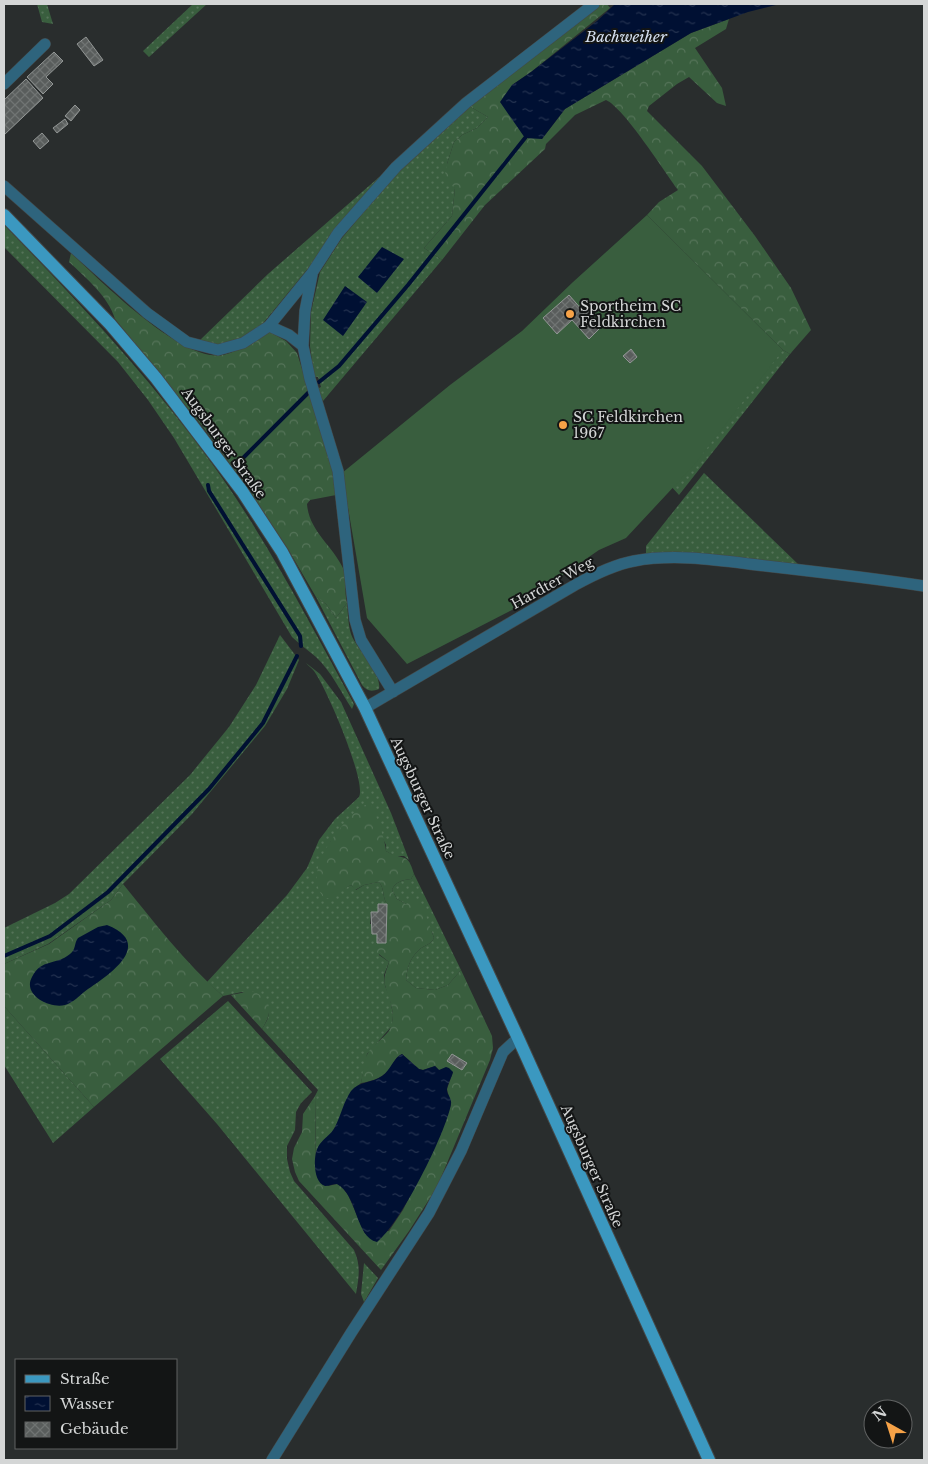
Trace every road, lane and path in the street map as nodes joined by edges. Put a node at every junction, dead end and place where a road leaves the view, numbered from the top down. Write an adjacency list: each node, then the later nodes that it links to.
1 (594, 4): 6 (street)
2 (45, 44): 3 (street)
3 (4, 84)
4 (4, 186): 7 (street)
5 (4, 215): 11 (main road, Augsburger Straße)
6 (312, 273): 7 (street); 8 (street)
7 (269, 326): 8 (street)
8 (303, 346): 10 (street)
9 (924, 586): 10 (street, Hardter Weg)
10 (393, 692): 11 (street, Hardter Weg)
11 (365, 708): 12 (main road, Augsburger Straße)
12 (518, 1038): 13 (street); 14 (main road, Augsburger Straße)
13 (272, 1460)
14 (709, 1460)

